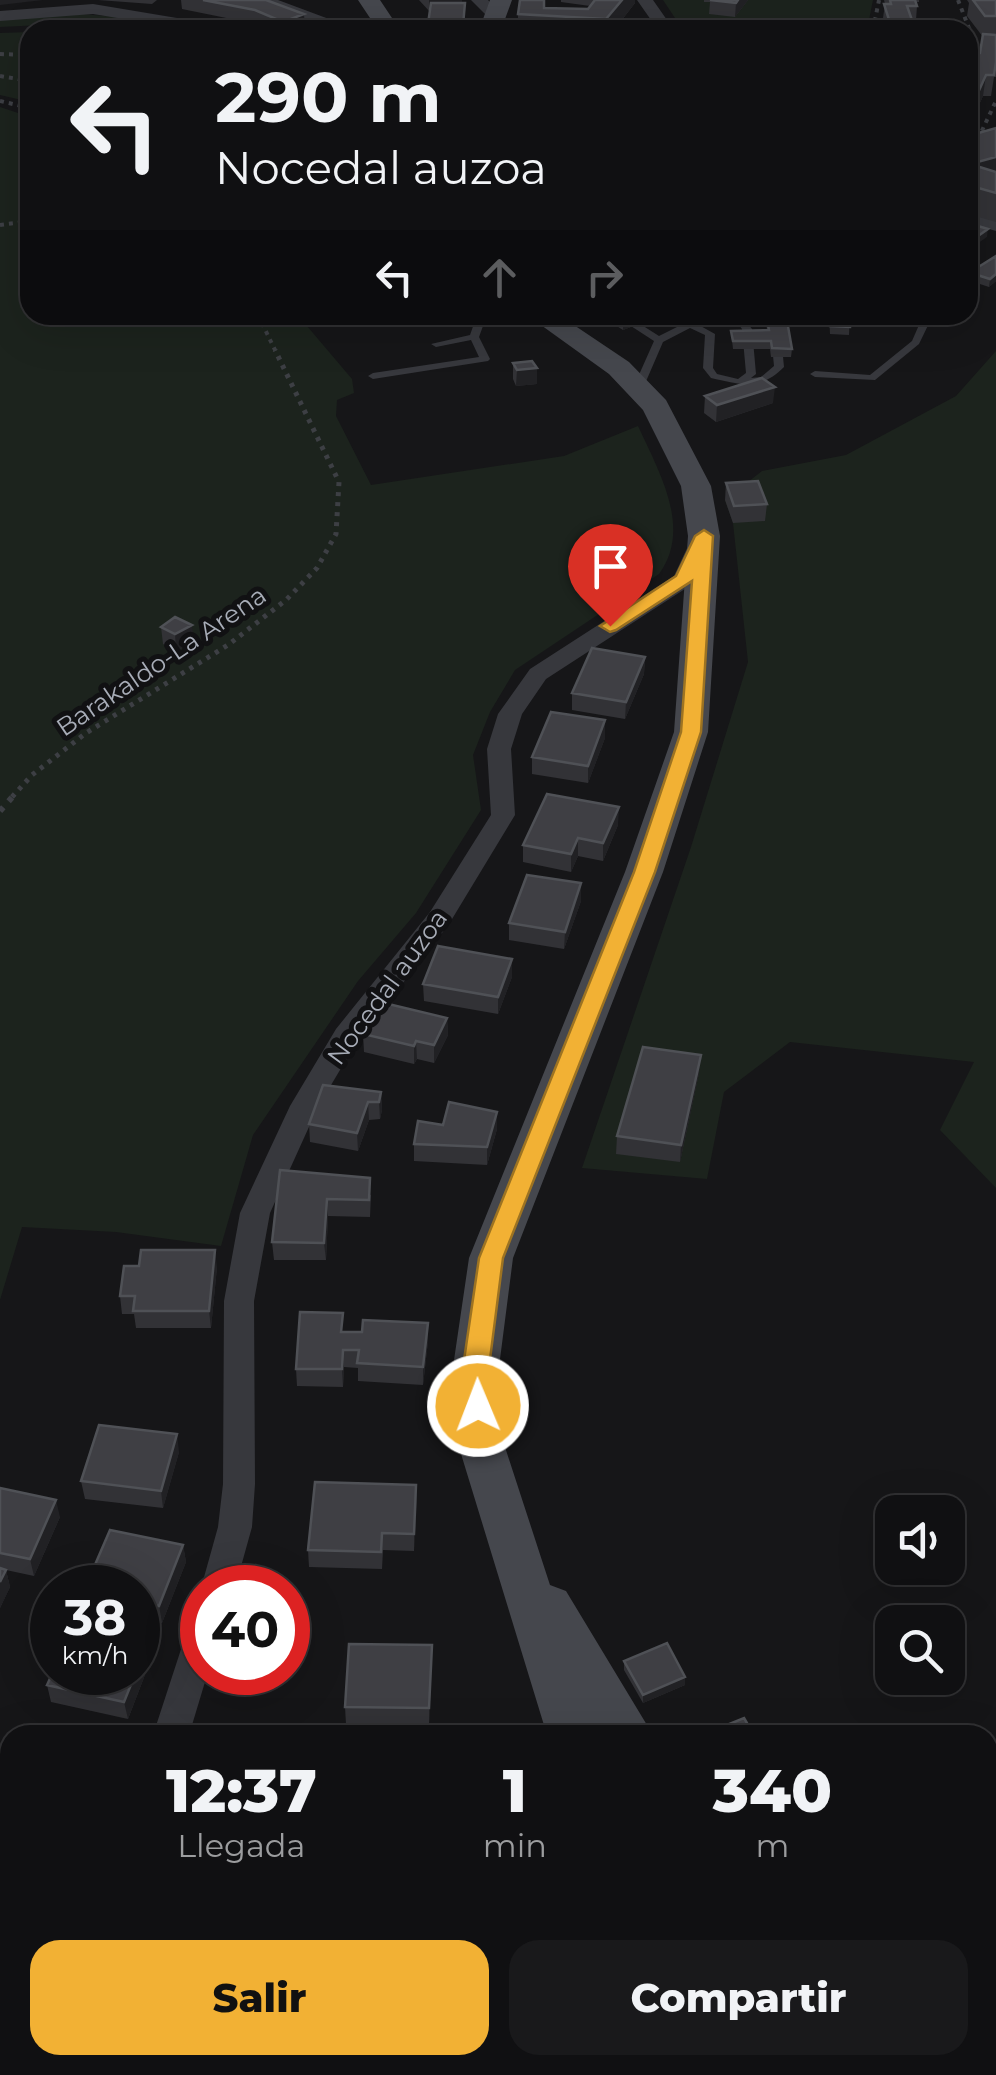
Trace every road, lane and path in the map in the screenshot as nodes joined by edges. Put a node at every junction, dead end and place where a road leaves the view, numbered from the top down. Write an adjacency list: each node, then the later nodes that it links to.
1 (263, 0): 3 (street)
2 (0, 16): 4 (street)
3 (321, 19)
4 (189, 20)
5 (996, 101): 6 (path)
6 (978, 141)
7 (263, 325): 24 (path, Barakaldo-La Arena)
8 (479, 325): 16 (lane)
9 (557, 325): 22 (street)
10 (634, 325): 17 (lane)
11 (687, 325): 17 (lane)
12 (691, 325): 21 (lane)
13 (744, 325): 21 (lane)
14 (775, 325): 21 (lane)
15 (921, 325): 19 (lane)
16 (474, 338): 18 (lane); 20 (lane)
17 (659, 340): 22 (lane)
18 (436, 344)
19 (816, 374)
20 (373, 376)
21 (740, 382)
22 (639, 386): 23 (street)
23 (704, 536): 25 (street); 26 (street, Nocedal auzoa)
24 (0, 810)
25 (514, 1549): 29 (street); 30 (street)
26 (224, 1565)
27 (184, 1695): 28 (street)
28 (174, 1725)
29 (570, 1725)
30 (621, 1725)

